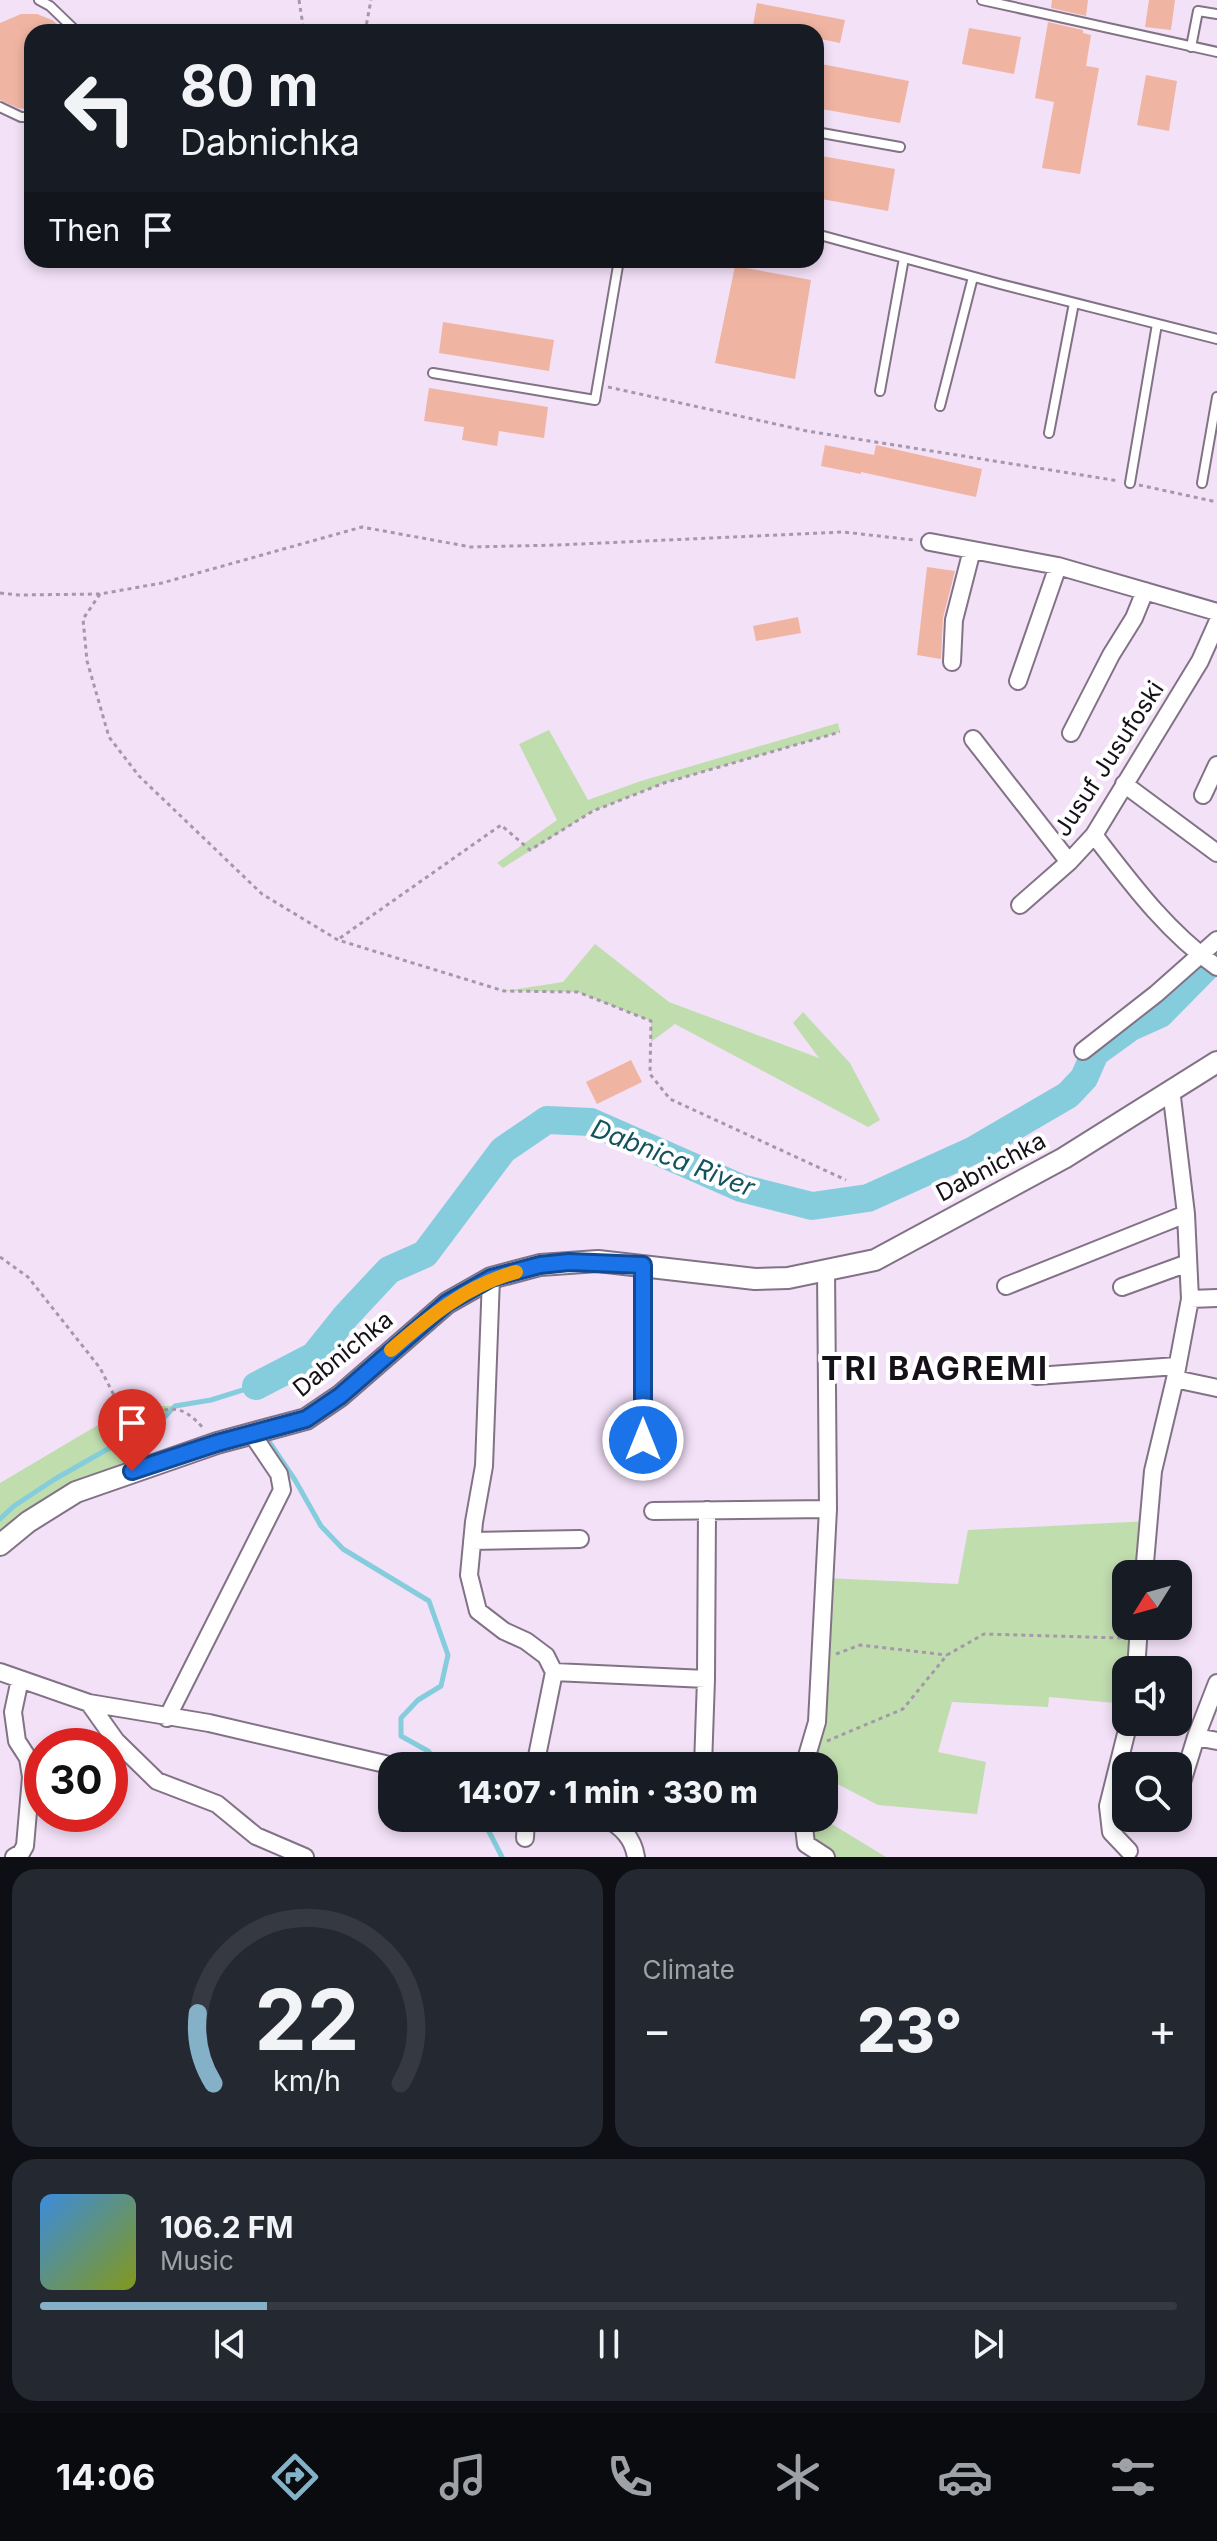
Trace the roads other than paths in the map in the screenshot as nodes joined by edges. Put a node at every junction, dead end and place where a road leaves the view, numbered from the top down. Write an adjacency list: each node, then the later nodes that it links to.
1 (39, 0): 4 (lane)
2 (982, 0): 5 (lane)
3 (1217, 14): 5 (lane)
4 (69, 24)
5 (1191, 47): 6 (lane)
6 (1217, 52)
7 (0, 107): 8 (lane)
8 (24, 117)
9 (824, 133): 10 (lane)
10 (900, 147)
11 (824, 236): 12 (lane)
12 (904, 258): 14 (lane); 19 (lane)
13 (618, 268): 18 (lane)
14 (973, 277): 15 (lane); 21 (lane)
15 (1074, 303): 16 (lane); 22 (lane)
16 (1157, 324): 17 (lane); 23 (lane)
17 (1217, 339)
18 (433, 373)
19 (880, 391)
20 (1217, 397): 24 (lane)
21 (940, 406)
22 (1049, 433)
23 (1130, 483)
24 (1202, 483)
25 (930, 542): 26 (street)
26 (972, 550): 27 (street); 31 (street)
27 (1058, 566): 28 (street); 32 (street)
28 (1145, 591): 29 (street); 33 (street)
29 (1217, 612)
30 (1217, 623): 36 (street, Jusuf Jusufoski)
31 (952, 662)
32 (1018, 681)
33 (1071, 733)
34 (973, 739): 40 (street)
35 (1217, 765): 37 (street)
36 (1124, 784): 38 (street, Jusuf Jusufoski); 39 (street)
37 (1203, 795)
38 (1094, 835): 40 (street, Jusuf Jusufoski); 43 (street)
39 (1217, 853)
40 (1069, 862): 41 (street, Jusuf Jusufoski)
41 (1020, 905)
42 (1217, 940): 43 (street)
43 (1200, 955): 44 (street); 45 (street)
44 (1217, 967)
45 (1083, 1051)
46 (1217, 1062): 47 (street, Dabnichka)
47 (1171, 1089): 48 (street); 51 (street, Dabnichka)
48 (1186, 1214): 49 (street); 53 (street)
49 (1188, 1263): 54 (street); 56 (street)
50 (643, 1265): 51 (street, Dabnichka); 52 (street, Dabnichka); 61 (street)
51 (826, 1269): 62 (street)
52 (491, 1278): 60 (street, Dabnichka); 66 (street)
53 (1006, 1286)
54 (1122, 1287)
55 (1217, 1298): 56 (street)
56 (1190, 1299): 57 (street)
57 (1176, 1372): 58 (street); 59 (street); 68 (street)
58 (1036, 1376)
59 (1217, 1388)
60 (252, 1434): 67 (street, Dabnichka); 75 (street)
61 (643, 1440)
62 (828, 1509): 63 (street); 80 (street)
63 (707, 1510): 64 (street); 72 (street)
64 (653, 1511)
65 (580, 1539): 66 (street)
66 (472, 1541): 70 (street)
67 (0, 1545)
68 (1145, 1560)
69 (0, 1672): 71 (street)
70 (554, 1672): 72 (street); 78 (street)
71 (20, 1679): 74 (street); 89 (street)
72 (706, 1679): 79 (street)
73 (1217, 1683): 76 (street)
74 (89, 1703): 75 (street); 90 (street)
75 (167, 1718): 82 (street)
76 (1196, 1737): 77 (street); 81 (street)
77 (1217, 1741)
78 (538, 1752)
79 (703, 1752)
80 (808, 1752)
81 (1192, 1756)
82 (378, 1762)
83 (1112, 1796): 88 (street)
84 (525, 1832): 87 (street)
85 (625, 1832): 91 (street)
86 (805, 1832): 92 (street)
87 (525, 1838)
88 (1129, 1851)
89 (14, 1857)
90 (305, 1857)
91 (636, 1857)
92 (826, 1857)

